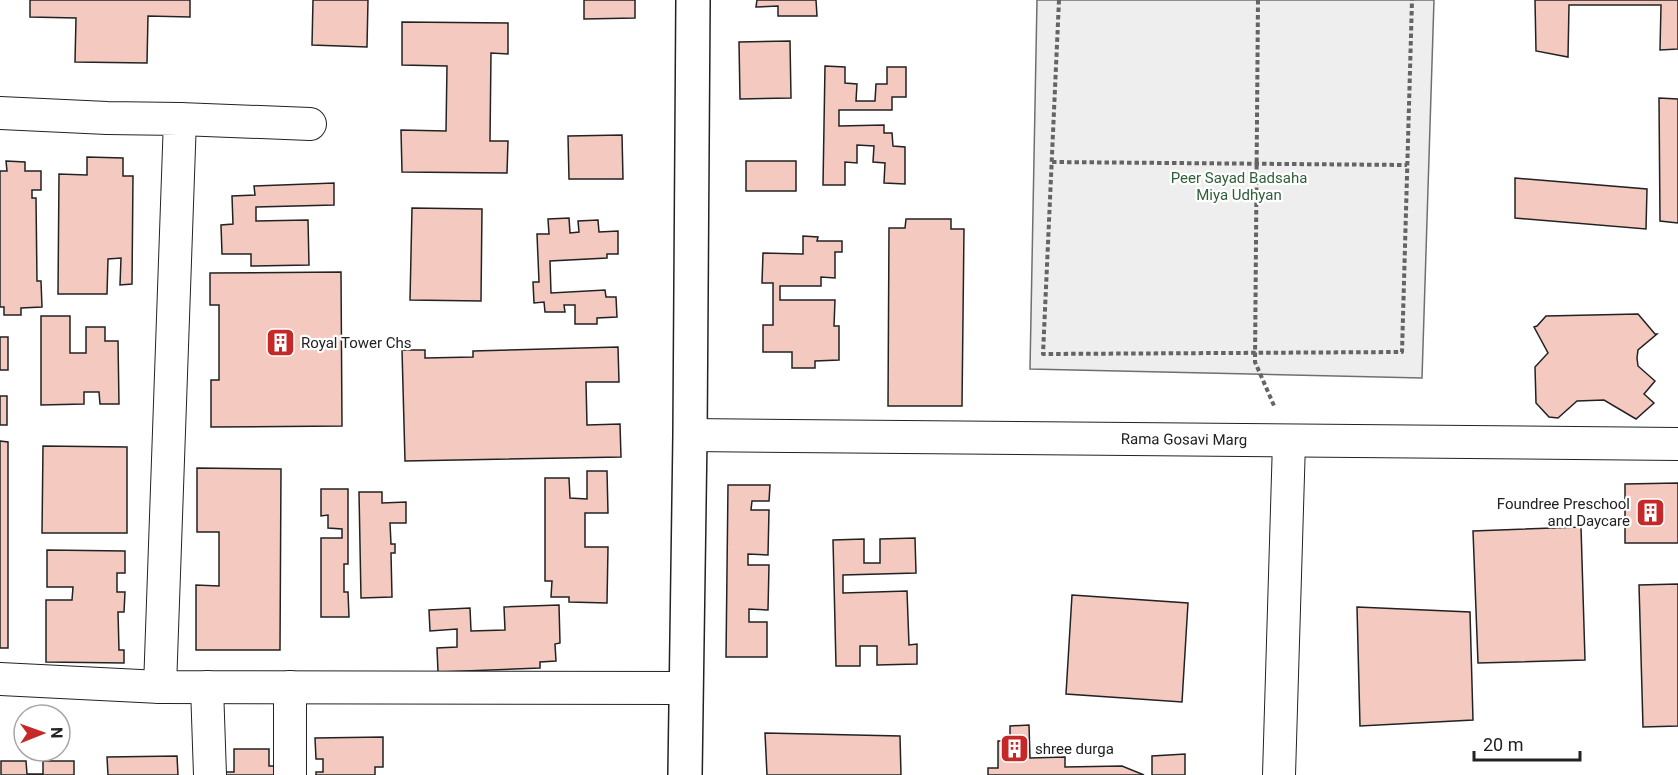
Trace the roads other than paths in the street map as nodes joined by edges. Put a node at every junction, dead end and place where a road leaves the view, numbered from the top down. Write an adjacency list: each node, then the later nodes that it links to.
1 (693, 0): 5 (street)
2 (0, 113): 3 (street)
3 (180, 119): 4 (street); 9 (street)
4 (310, 124)
5 (690, 435): 6 (street, Rama Gosavi Marg); 12 (street)
6 (1289, 442): 7 (street, Rama Gosavi Marg); 16 (street)
7 (1678, 444)
8 (0, 679): 9 (street)
9 (160, 687): 10 (street)
10 (207, 687): 11 (street); 13 (street)
11 (290, 687): 12 (street); 14 (street)
12 (686, 688): 15 (street)
13 (210, 775)
14 (290, 775)
15 (685, 775)
16 (1279, 775)

